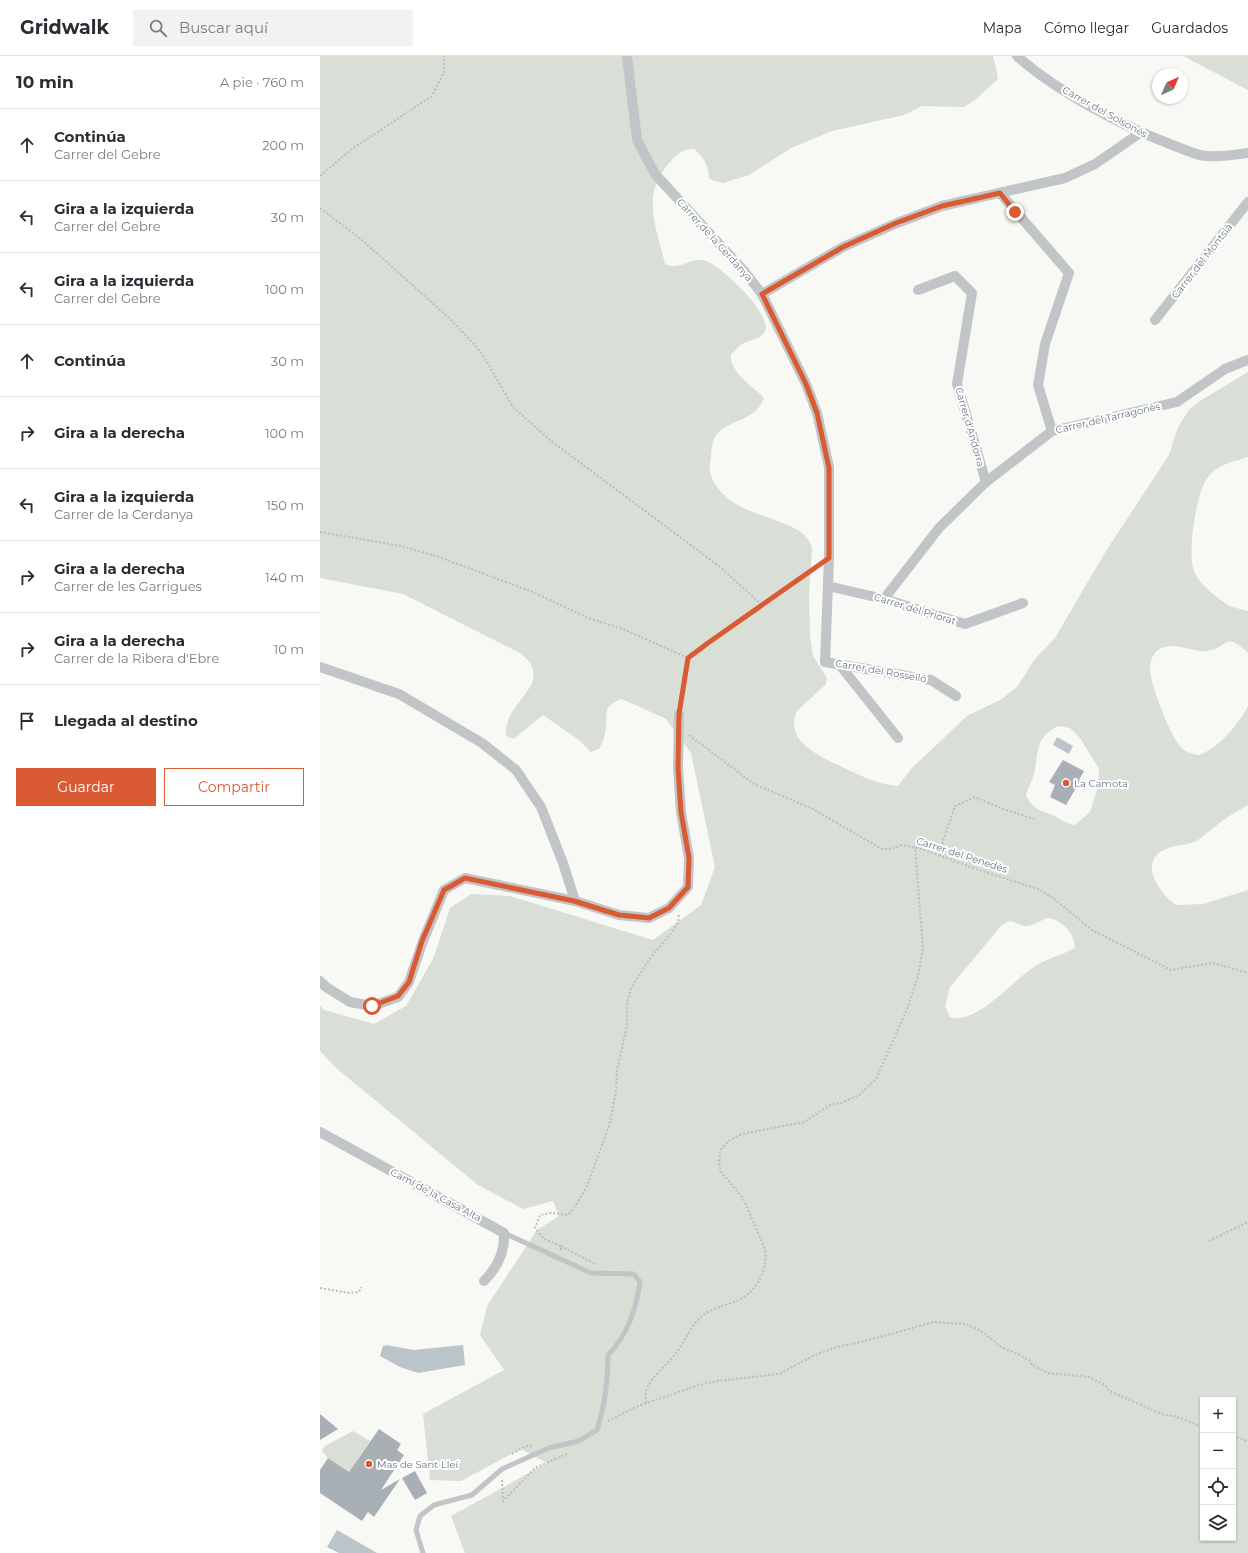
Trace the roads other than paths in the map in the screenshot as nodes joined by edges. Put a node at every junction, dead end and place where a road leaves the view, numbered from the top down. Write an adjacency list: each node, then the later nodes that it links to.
1 (627, 56): 8 (street, Carrer de la Cerdanya)
2 (1017, 56): 3 (street, Carrer del Solsonés)
3 (1140, 133): 4 (street, Carrer del Solsonés); 5 (street)
4 (1248, 153)
5 (1000, 193): 8 (street); 11 (street)
6 (1248, 202): 9 (street, Carrer del Montsià)
7 (918, 290): 12 (street, Carrer d'Andorra)
8 (762, 294): 13 (street, Carrer de la Cerdanya)
9 (1155, 320)
10 (1248, 360): 11 (street, Carrer del Tarragonès)
11 (1052, 431): 12 (street, Carrer del Tarragonès)
12 (986, 482): 14 (street, Carrer del Tarragonès)
13 (828, 586): 14 (street, Carrer del Priorat); 16 (street, Carrer de la Cerdanya)
14 (884, 599): 15 (street, Carrer del Priorat)
15 (1023, 603)
16 (825, 662): 17 (street, Carrer del Rosselló)
17 (839, 664): 19 (street, Carrer del Rosselló); 21 (street)
18 (320, 667): 22 (street)
19 (956, 696)
20 (679, 714): 22 (street)
21 (898, 738)
22 (574, 901): 23 (street)
23 (320, 981)
24 (320, 1132): 25 (street, Camí de la Casa Alta)
25 (504, 1233): 26 (street); 27 (lane)
26 (484, 1281)
27 (423, 1553)

